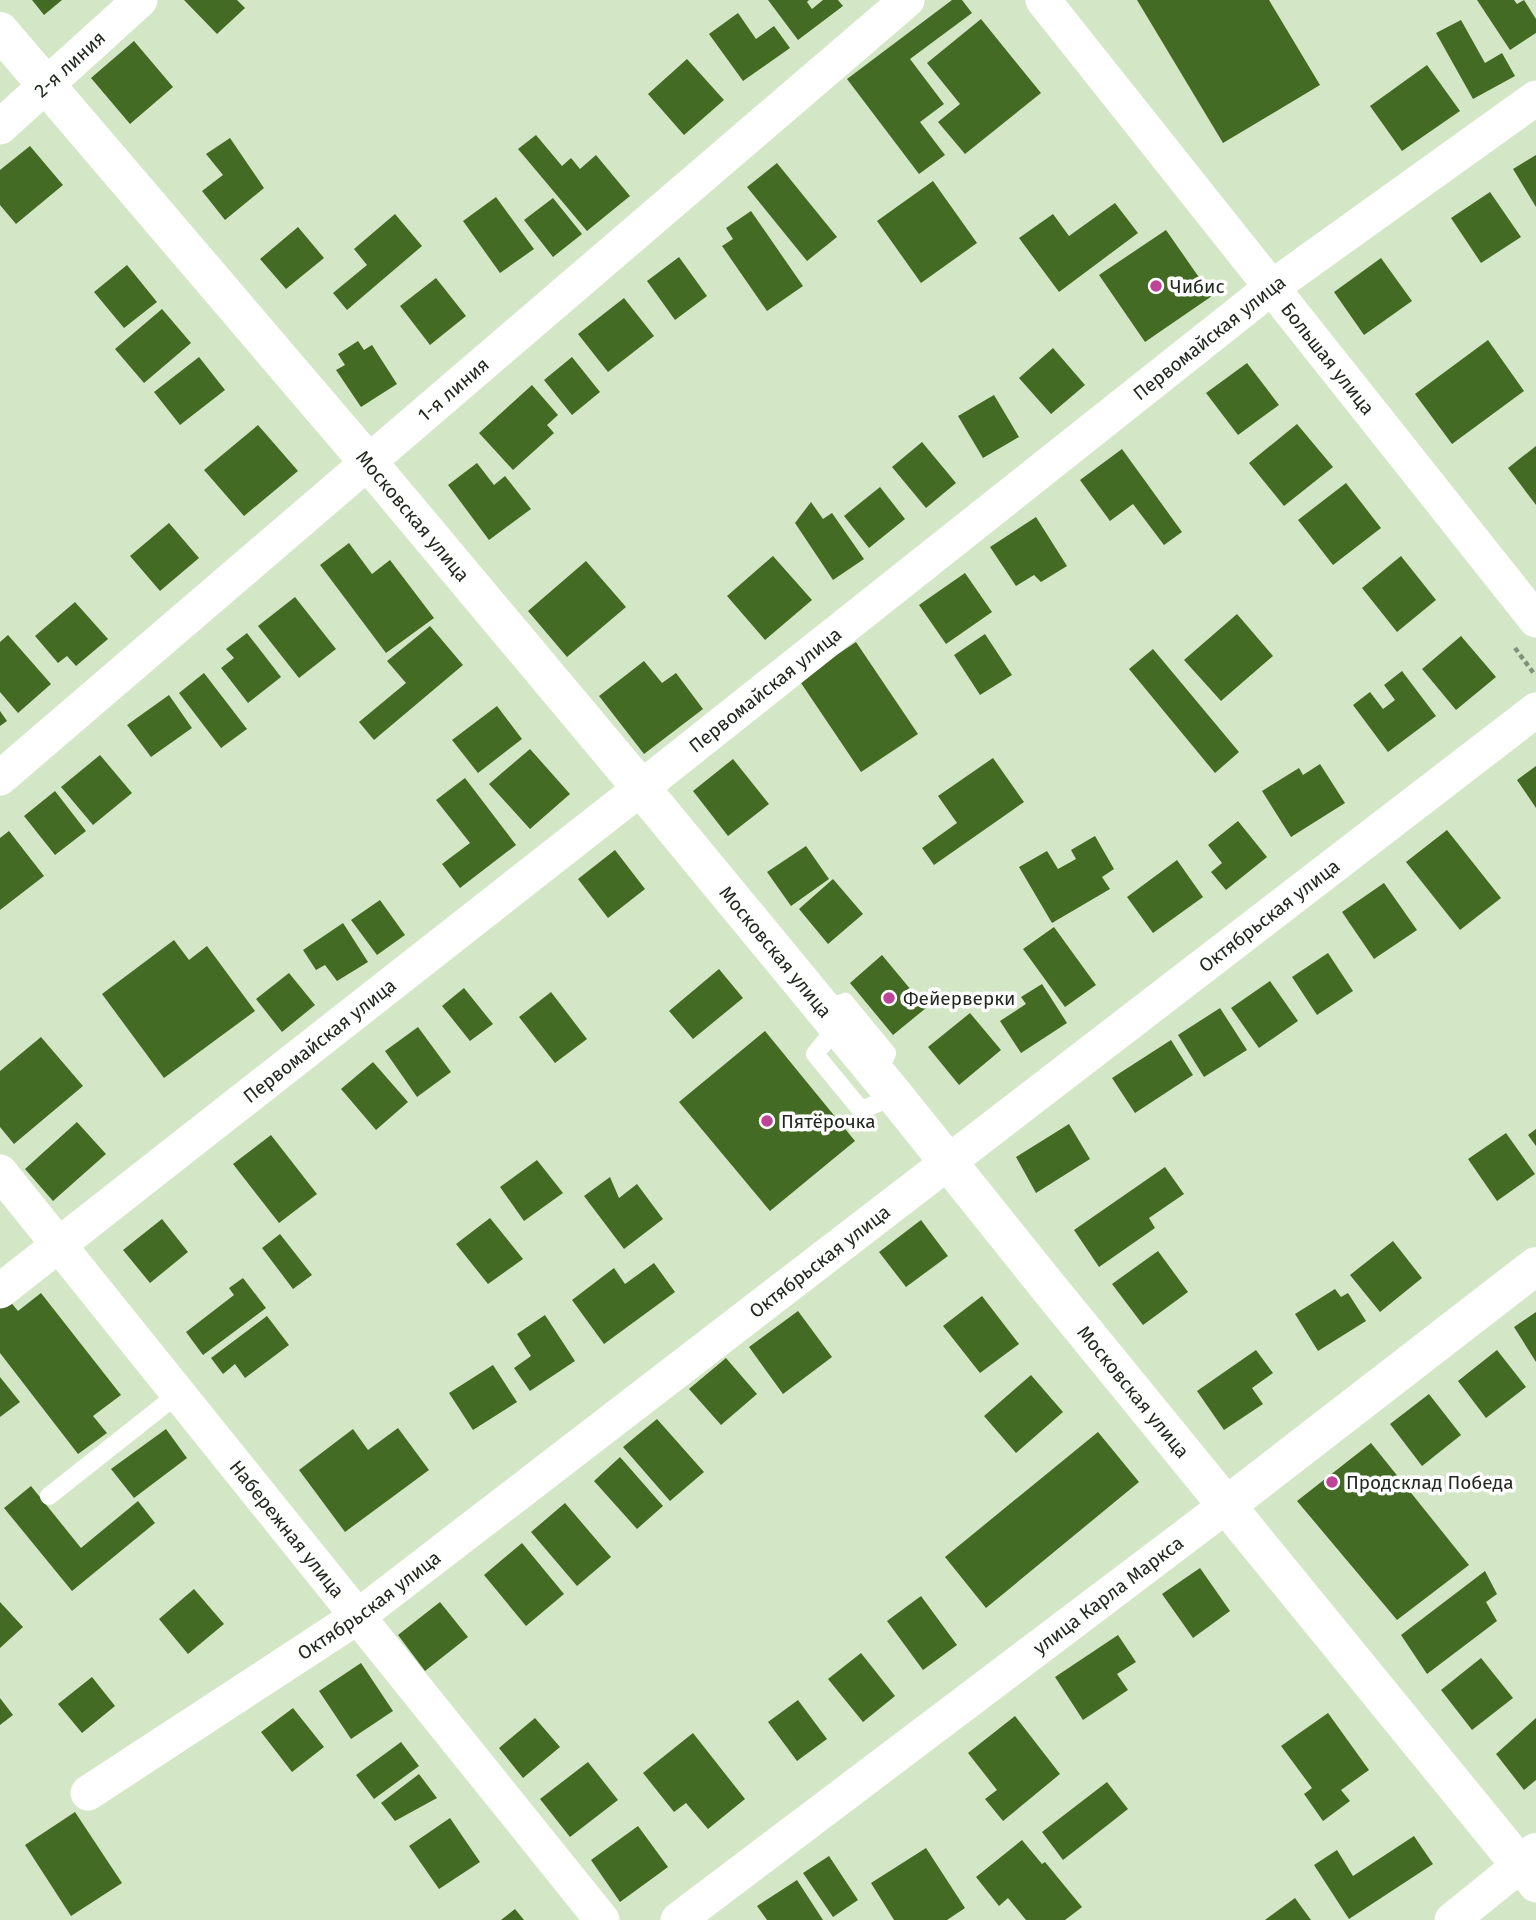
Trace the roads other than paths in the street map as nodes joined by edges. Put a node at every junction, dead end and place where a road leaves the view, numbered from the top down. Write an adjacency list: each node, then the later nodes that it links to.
1 (140, 0): 5 (street, 2-я линия)
2 (907, 0): 9 (street, 1-я линия)
3 (1043, 0): 8 (street, Большая улица)
4 (0, 31): 5 (street, Московская улица)
5 (47, 86): 7 (street, 2-я линия); 9 (street, Московская улица)
6 (1536, 97): 8 (street, Первомайская улица)
7 (0, 127)
8 (1271, 288): 10 (street, Большая улица); 13 (street, Первомайская улица)
9 (368, 462): 12 (street, 1-я линия); 13 (street, Московская улица)
10 (1536, 620)
11 (1536, 710): 14 (street, Октябрьская улица)
12 (0, 778)
13 (641, 788): 14 (street, Московская улица); 16 (street, Первомайская улица)
14 (949, 1164): 21 (street, Московская улица); 22 (street, Октябрьская улица)
15 (0, 1172): 16 (street, Набережная улица)
16 (58, 1245): 18 (street, Первомайская улица); 19 (street, Набережная улица)
17 (1536, 1266): 21 (street, улица Карла Маркса)
18 (0, 1291)
19 (178, 1394): 20 (lane); 22 (street, Набережная улица)
20 (49, 1496)
21 (1227, 1505): 24 (street, Московская улица); 26 (street, улица Карла Маркса)
22 (357, 1617): 23 (street, Октябрьская улица); 25 (street, Набережная улица)
23 (88, 1793)
24 (1531, 1867): 27 (street)
25 (602, 1920)
26 (678, 1920)
27 (1452, 1920)

